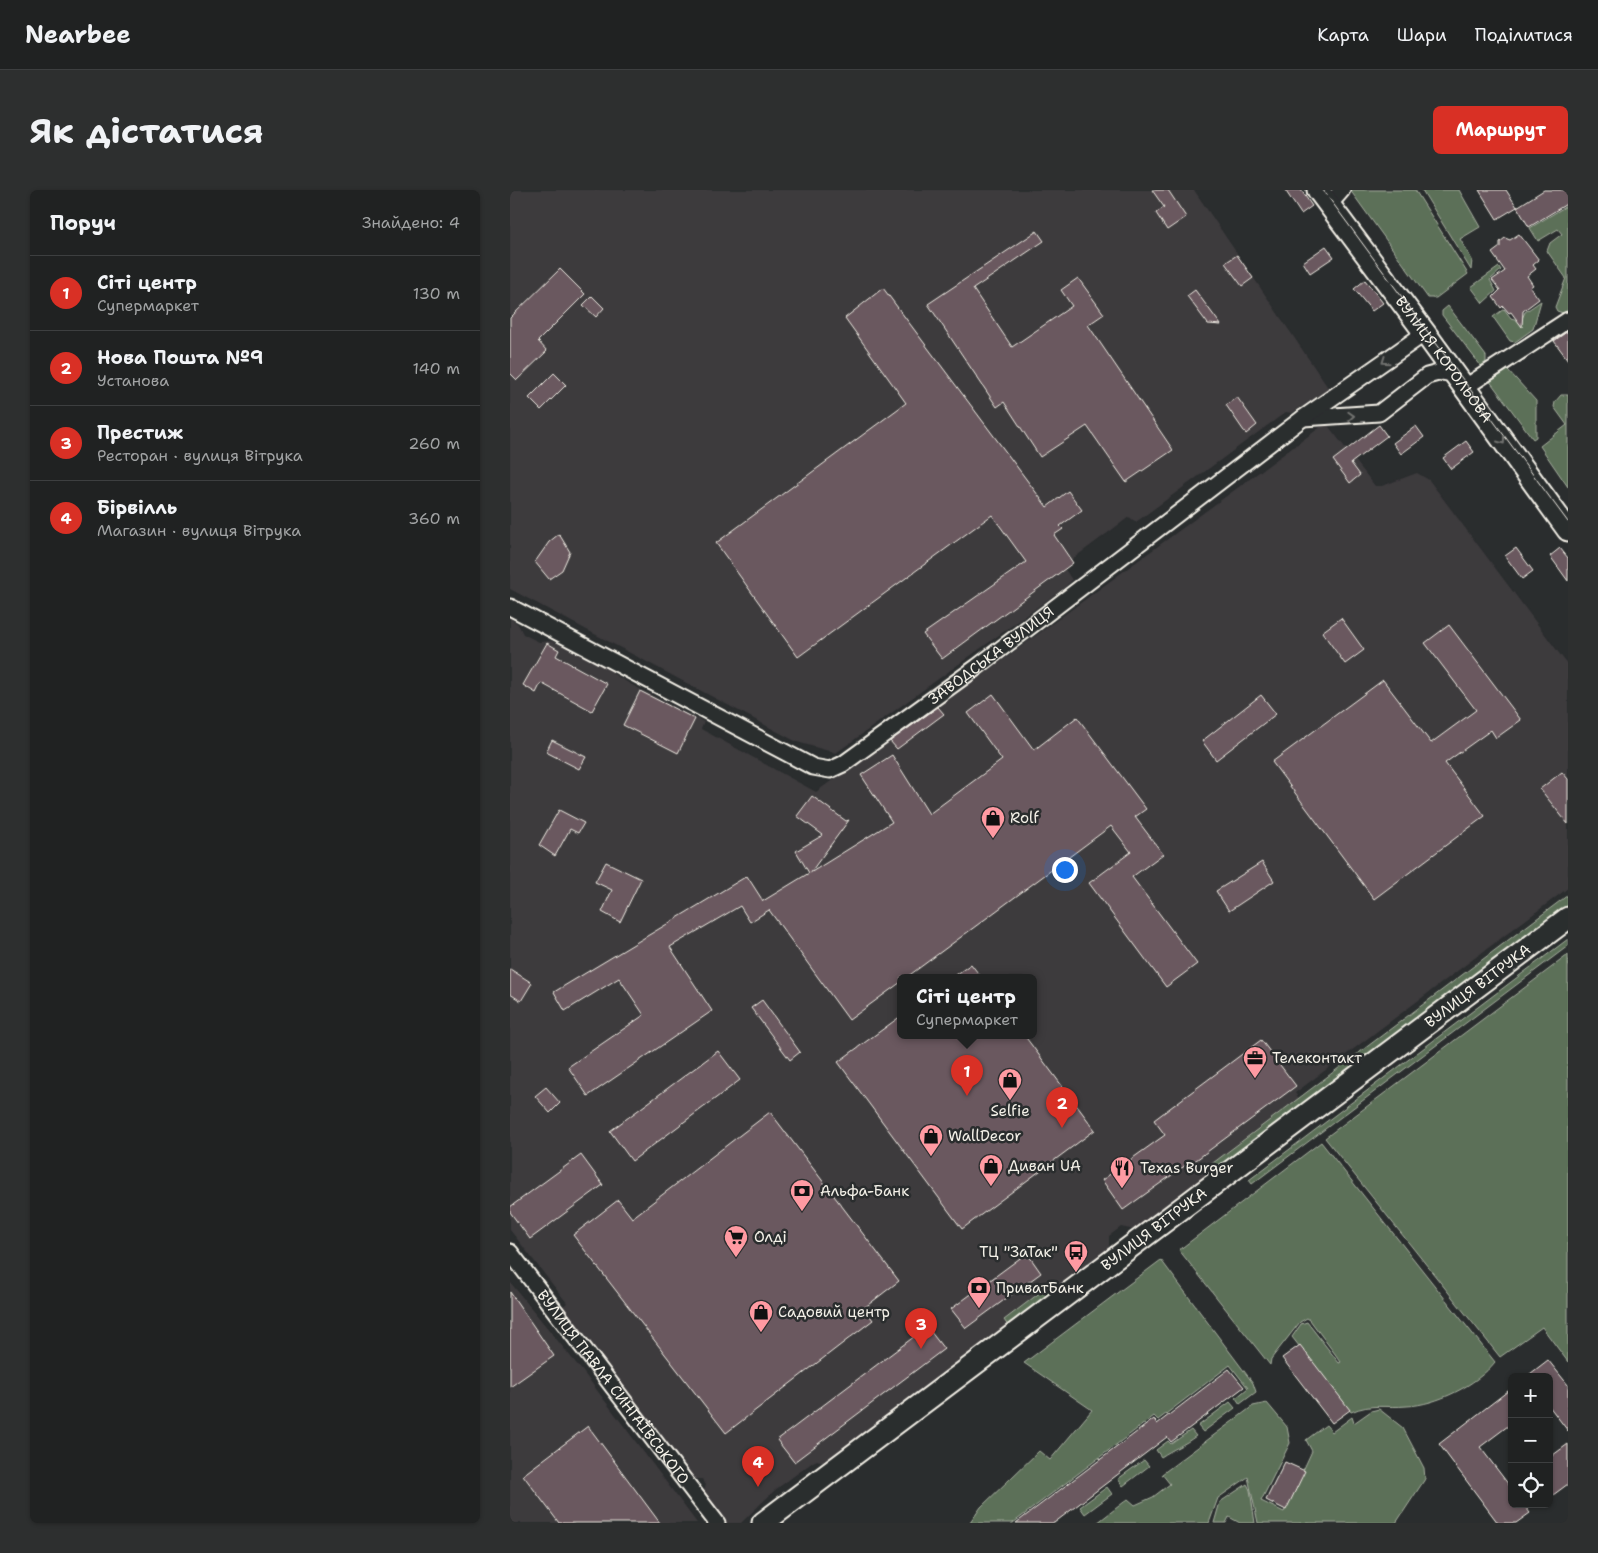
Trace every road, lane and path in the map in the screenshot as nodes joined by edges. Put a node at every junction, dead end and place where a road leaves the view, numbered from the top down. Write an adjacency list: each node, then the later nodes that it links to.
1 (1332, 194): 3 (main road, ВУЛИЦЯ КОРОЛЬОВА); 4 (main road, ВУЛИЦЯ КОРОЛЬОВА)
2 (1568, 320): 4 (street)
3 (1425, 333): 4 (main road, ВУЛИЦЯ КОРОЛЬОВА); 5 (street, ЗАВОДСЬКА ВУЛИЦЯ, one-way to 5)
4 (1465, 381): 5 (street, one-way to 4); 6 (main road, ВУЛИЦЯ КОРОЛЬОВА); 7 (main road, ВУЛИЦЯ КОРОЛЬОВА, one-way to 7)
5 (1302, 418): 8 (street, ЗАВОДСЬКА ВУЛИЦЯ)
6 (1568, 506)
7 (1568, 530)
8 (510, 607)
9 (1568, 918): 13 (main road, ВУЛИЦЯ ВІТРУКА)
10 (1568, 929): 14 (main road, ВУЛИЦЯ ВІТРУКА)
11 (510, 1252): 12 (street, ВУЛИЦЯ ПАВЛА СИНГАЇВСЬКОГО)
12 (717, 1523)
13 (762, 1523)
14 (779, 1523)

